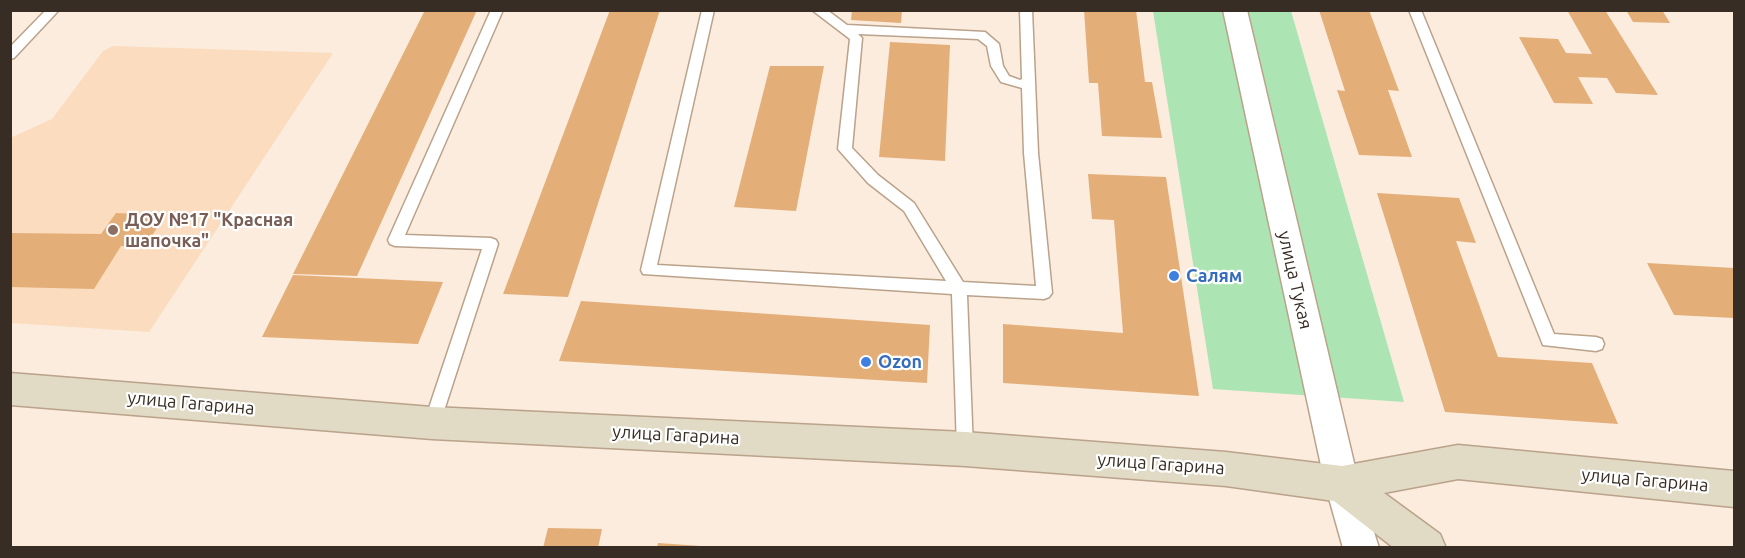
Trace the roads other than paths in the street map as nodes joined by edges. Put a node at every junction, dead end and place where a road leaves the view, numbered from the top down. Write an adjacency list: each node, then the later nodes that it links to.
1 (53, 10): 9 (lane)
2 (497, 10): 14 (lane)
3 (708, 10): 11 (lane)
4 (1026, 10): 10 (lane)
5 (1235, 10): 16 (street, улица Тукая)
6 (1415, 10): 12 (lane)
7 (826, 13): 8 (lane)
8 (844, 29): 10 (lane); 11 (lane)
9 (10, 55)
10 (1029, 83): 11 (lane)
11 (959, 289): 15 (lane)
12 (1596, 344)
13 (10, 389): 14 (street, улица Гагарина)
14 (432, 423): 15 (street, улица Гагарина)
15 (965, 449): 16 (street, улица Гагарина)
16 (1342, 484): 17 (street, улица Гагарина); 18 (street, улица Тукая); 19 (street, улица Гагарина)
17 (1734, 489)
18 (1361, 548)
19 (1426, 548)

